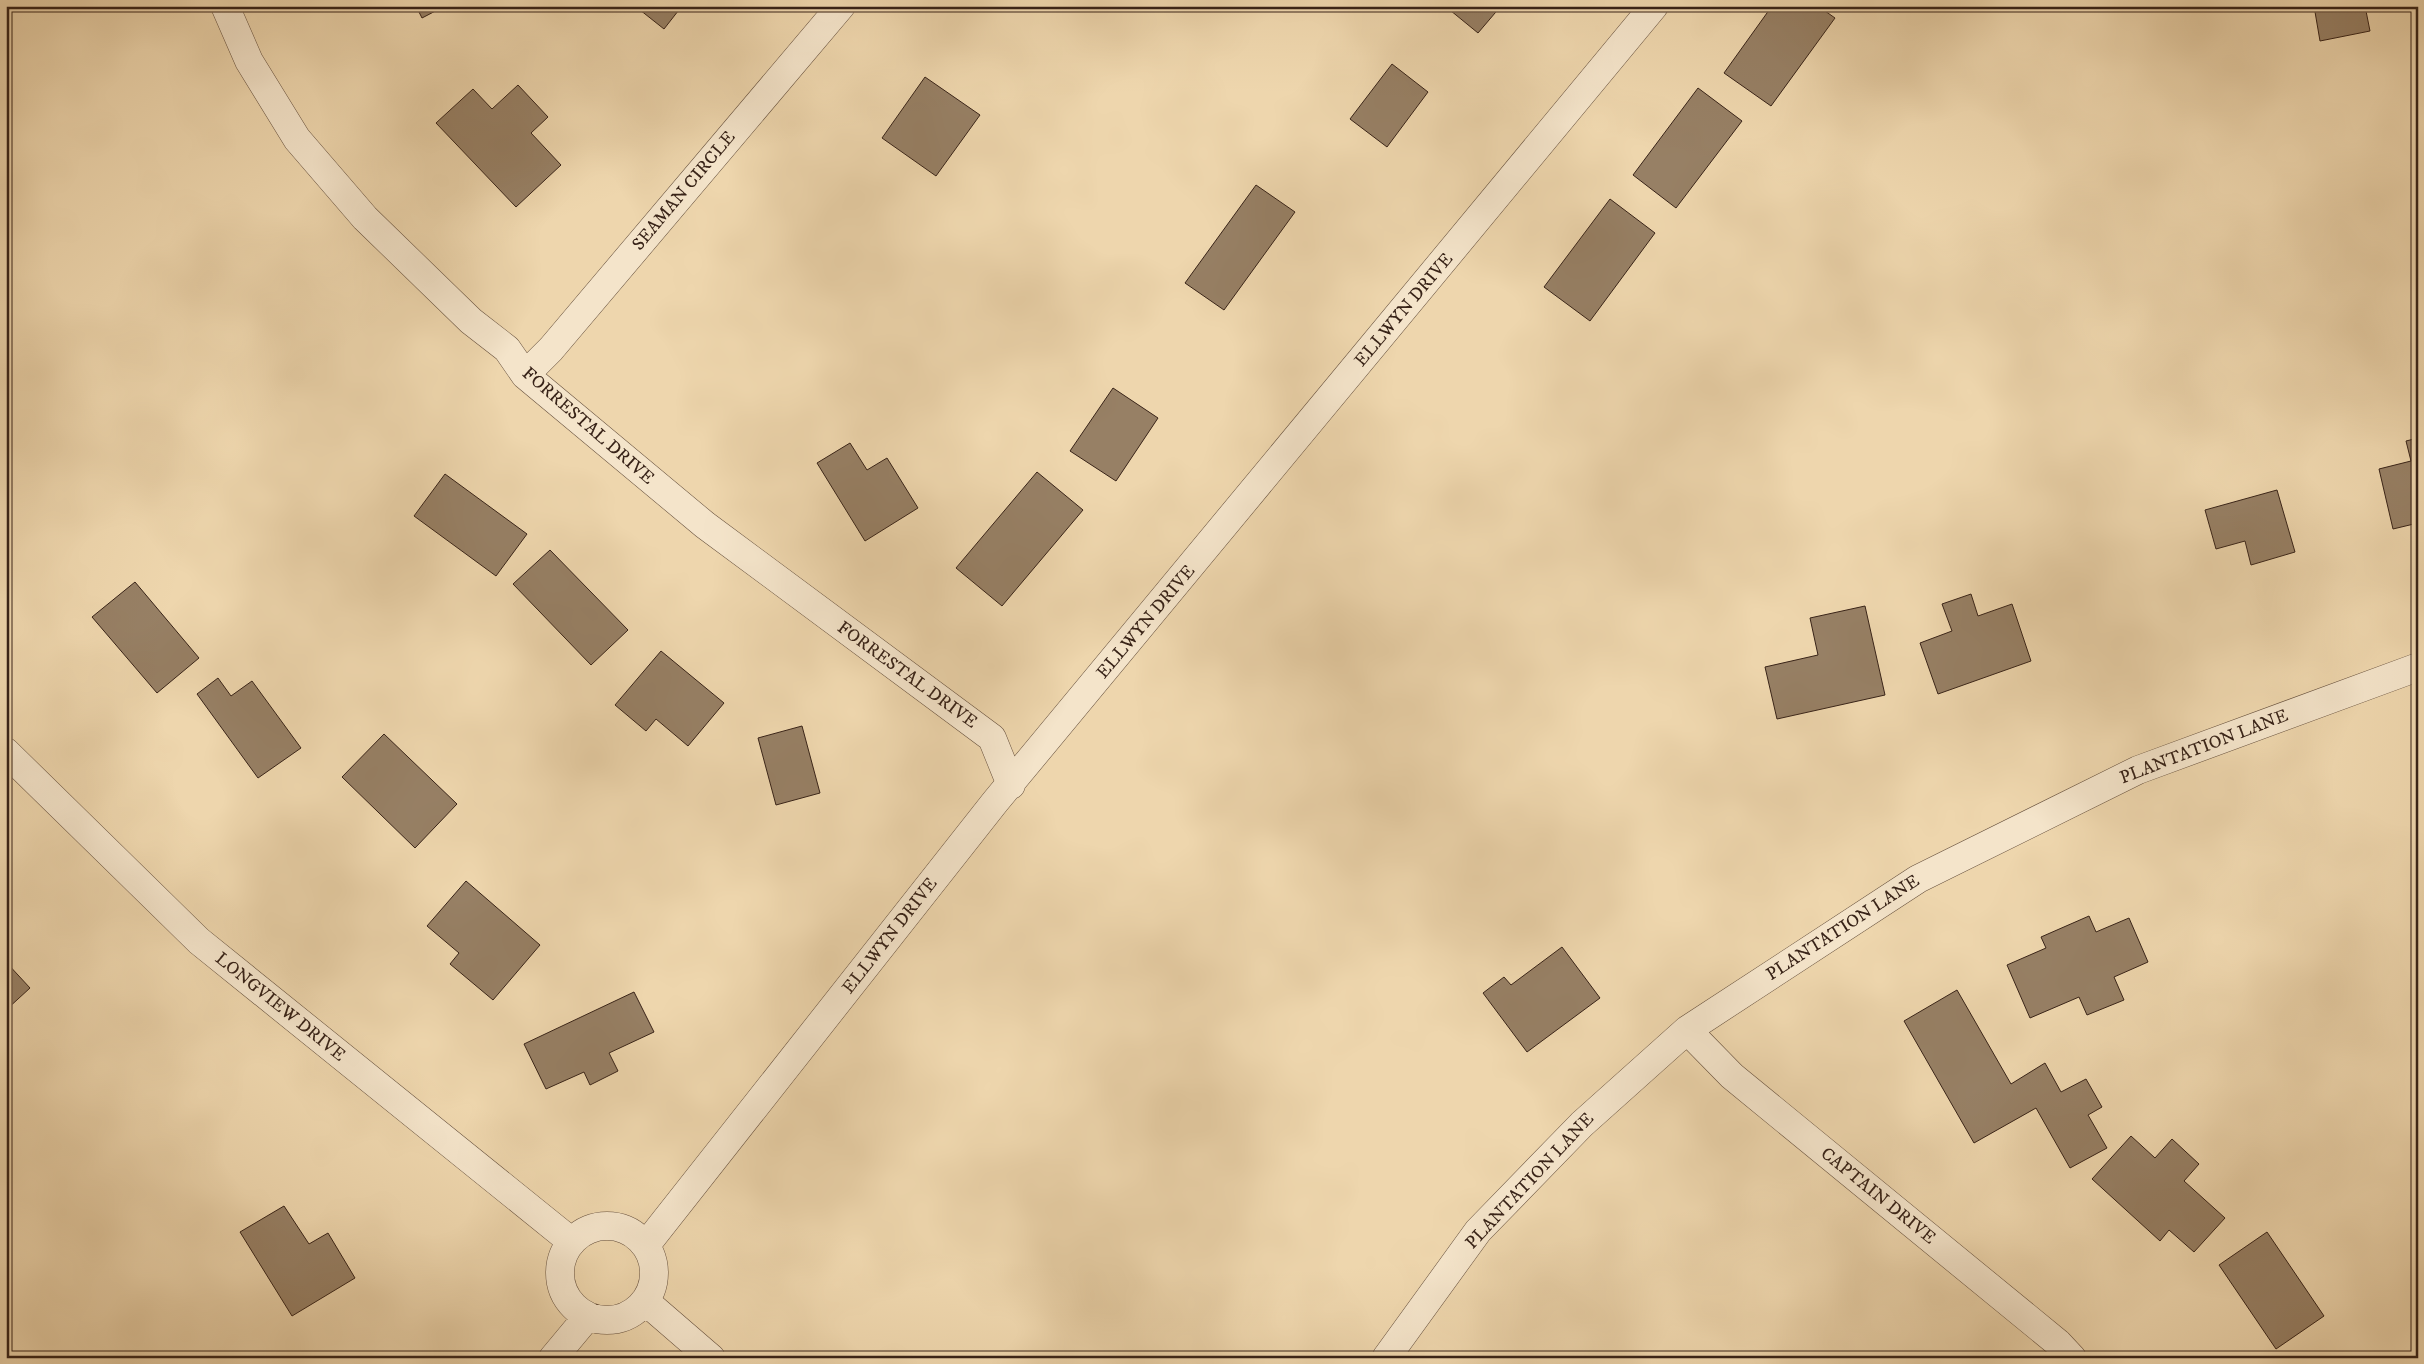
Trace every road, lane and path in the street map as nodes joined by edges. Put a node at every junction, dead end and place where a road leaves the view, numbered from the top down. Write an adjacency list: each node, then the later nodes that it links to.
1 (225, 6): 4 (street, FORRESTAL DRIVE)
2 (841, 6): 4 (street, SEAMAN CIRCLE)
3 (1654, 6): 7 (street, ELLWYN DRIVE)
4 (525, 375): 7 (street, FORRESTAL DRIVE)
5 (2418, 667): 8 (street, PLANTATION LANE)
6 (6, 752): 9 (street, LONGVIEW DRIVE)
7 (1011, 785): 10 (street, ELLWYN DRIVE)
8 (1687, 1030): 15 (street, PLANTATION LANE); 16 (street, CAPTAIN DRIVE)
9 (572, 1242): 10 (street); 12 (street)
10 (646, 1246): 11 (street)
11 (645, 1302): 12 (street); 14 (street)
12 (588, 1316): 13 (street)
13 (553, 1358)
14 (711, 1358)
15 (1386, 1358)
16 (2072, 1358)

